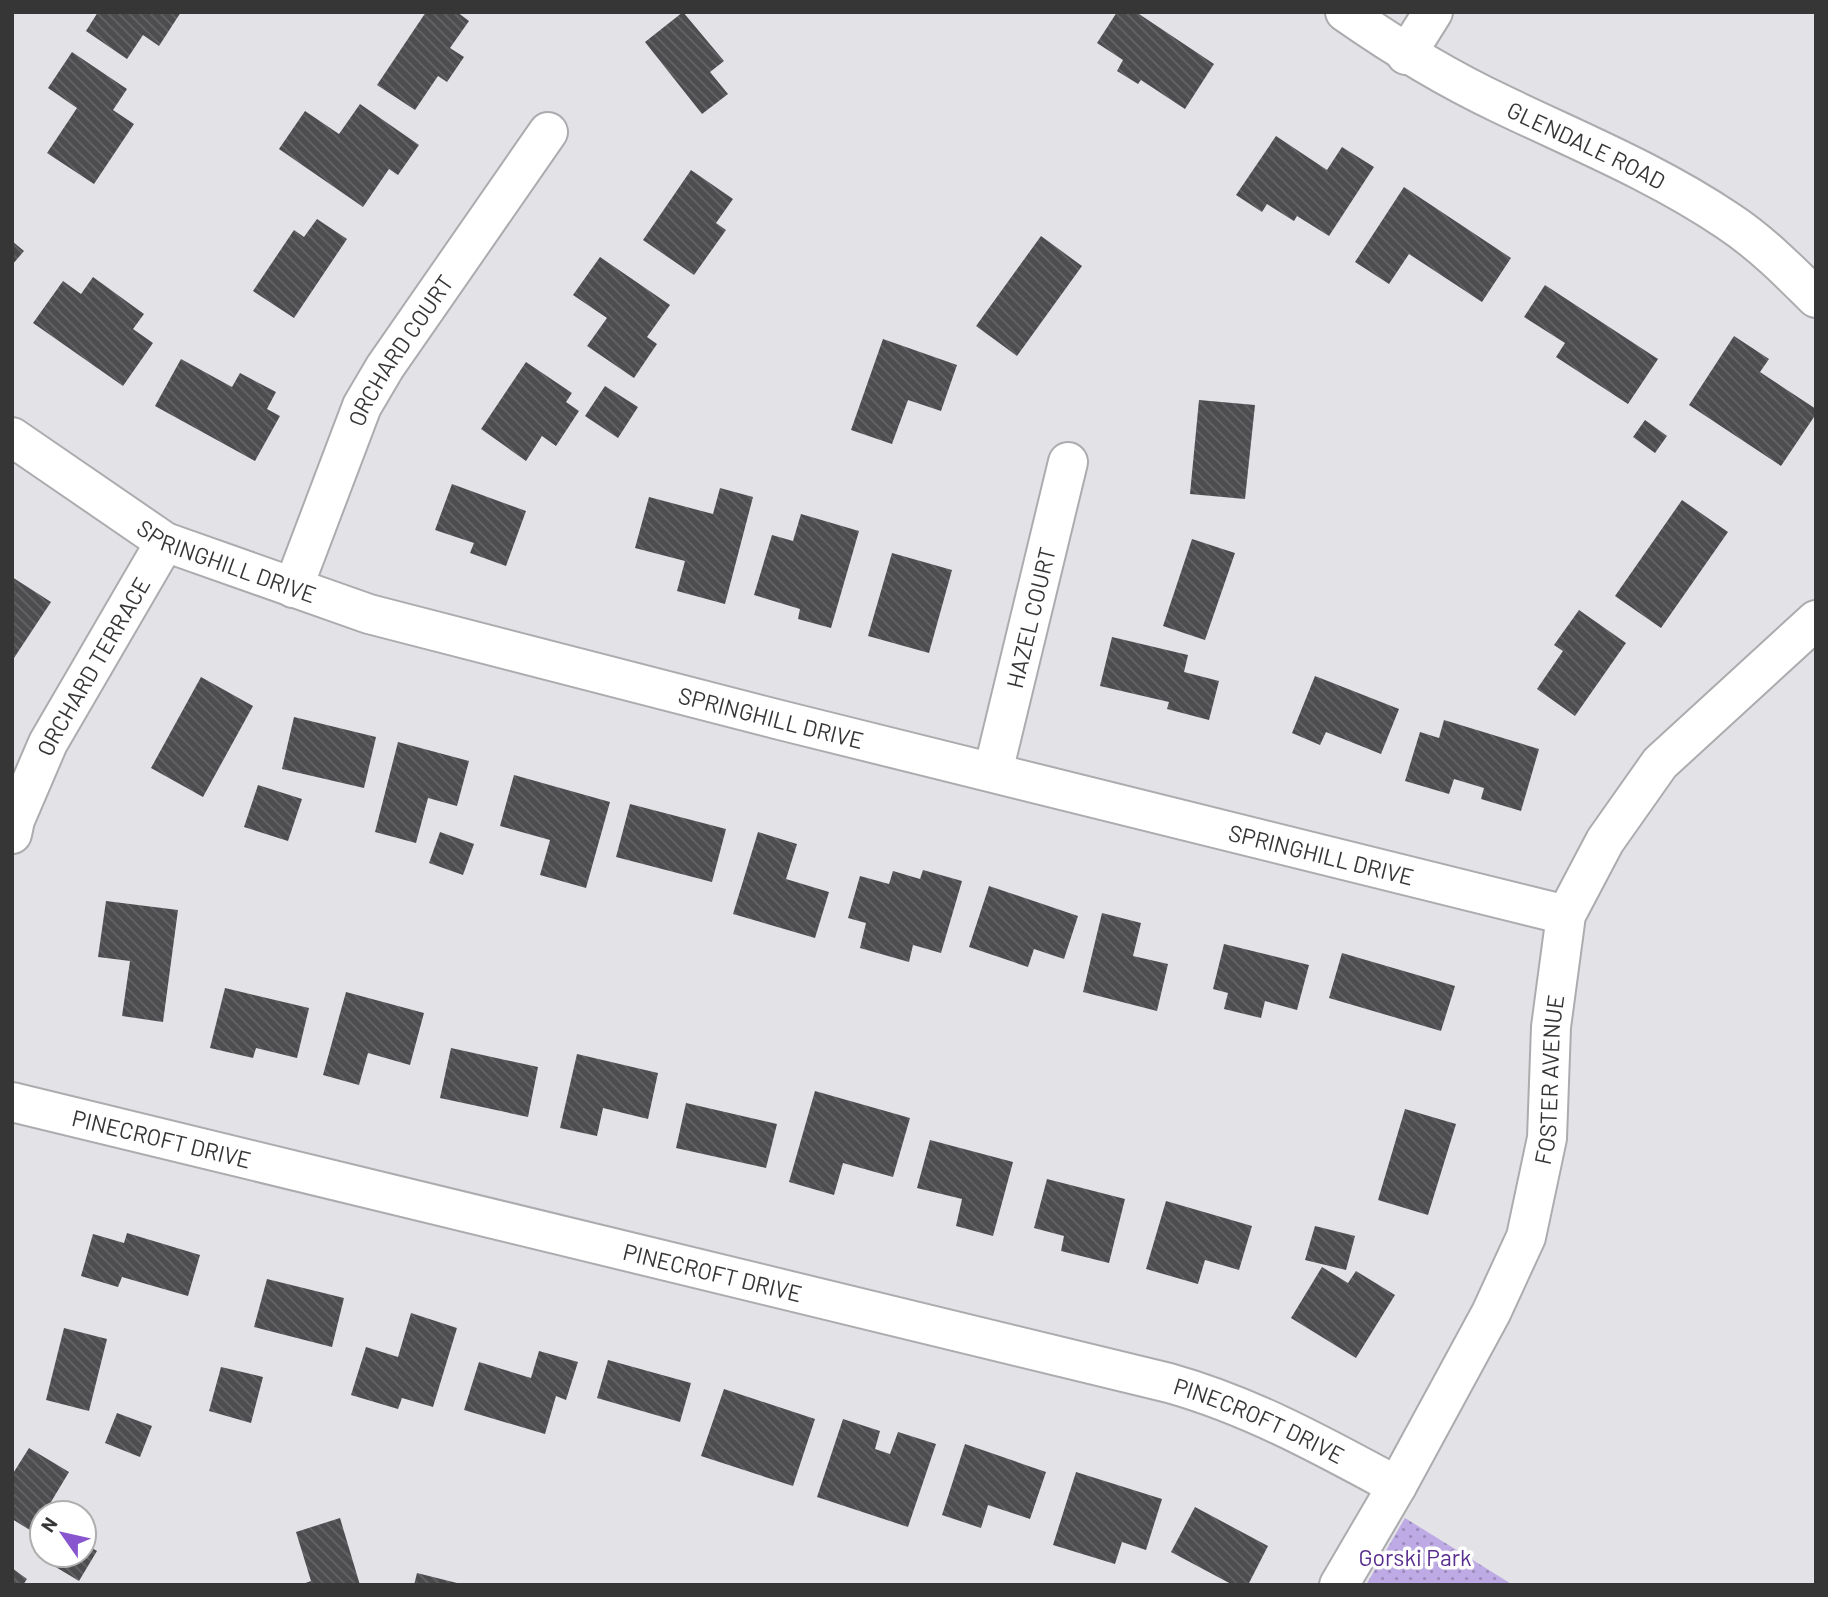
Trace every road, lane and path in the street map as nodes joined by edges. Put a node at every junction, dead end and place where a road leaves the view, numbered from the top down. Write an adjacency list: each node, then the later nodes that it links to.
1 (1345, 12): 3 (street, GLENDALE ROAD)
2 (1433, 12): 3 (street)
3 (1406, 55): 5 (street, GLENDALE ROAD)
4 (548, 132): 9 (street, ORCHARD COURT)
5 (1816, 299)
6 (12, 437): 8 (street, SPRINGHILL DRIVE)
7 (1068, 462): 11 (street, HAZEL COURT)
8 (166, 542): 9 (street, SPRINGHILL DRIVE); 12 (street, ORCHARD TERRACE)
9 (293, 588): 11 (street, SPRINGHILL DRIVE)
10 (1816, 620): 13 (street, FOSTER AVENUE)
11 (993, 772): 13 (street, SPRINGHILL DRIVE)
12 (12, 834)
13 (1566, 915): 15 (street, FOSTER AVENUE)
14 (12, 1102): 15 (street, PINECROFT DRIVE)
15 (1397, 1486): 16 (street, FOSTER AVENUE)
16 (1339, 1585)

